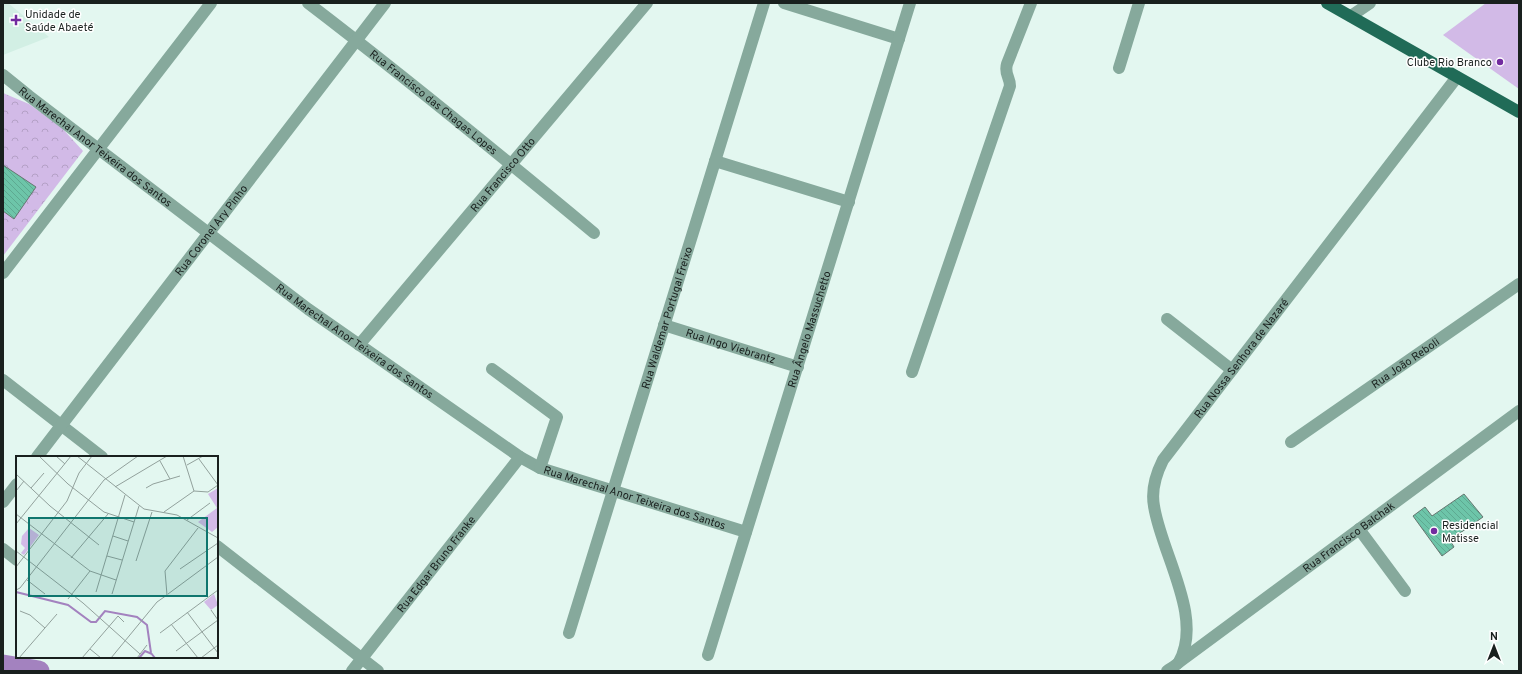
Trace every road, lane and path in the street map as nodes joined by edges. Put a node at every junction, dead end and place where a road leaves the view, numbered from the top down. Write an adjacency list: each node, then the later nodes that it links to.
1 (211, 3): 19 (street)
2 (308, 3): 14 (street, Rua Francisco das Chagas Lopes)
3 (385, 3): 14 (street, Rua Coronel Ary Pinho)
4 (647, 3): 21 (street, Rua Francisco Otto)
5 (764, 3): 20 (street, Rua Waldemar Portugal Freixo)
6 (784, 3): 13 (street)
7 (910, 3): 13 (street, Rua Ângelo Massuchetto)
8 (1031, 3): 33 (street)
9 (1139, 3): 15 (street)
10 (1327, 3): 12 (main road)
11 (1370, 3): 12 (street)
12 (1351, 16): 16 (main road)
13 (899, 39): 22 (street, Rua Ângelo Massuchetto)
14 (357, 40): 21 (street, Rua Francisco das Chagas Lopes); 23 (street, Rua Coronel Ary Pinho)
15 (1119, 68)
16 (1457, 77): 18 (main road); 32 (street, Rua Nossa Senhora de Nazaré)
17 (4, 78): 19 (street, Rua Marechal Anor Teixeira dos Santos)
18 (1519, 112)
19 (98, 149): 23 (street, Rua Marechal Anor Teixeira dos Santos); 25 (street)
20 (715, 160): 22 (street); 28 (street, Rua Waldemar Portugal Freixo)
21 (511, 164): 24 (street, Rua Francisco das Chagas Lopes); 29 (street, Rua Francisco Otto)
22 (849, 202): 30 (street, Rua Ângelo Massuchetto)
23 (209, 233): 29 (street, Rua Marechal Anor Teixeira dos Santos); 36 (street, Rua Coronel Ary Pinho)
24 (594, 233)
25 (3, 273)
26 (1519, 284): 37 (street, Rua João Reboli)
27 (1167, 319): 32 (street)
28 (664, 326): 30 (street, Rua Ingo Viebrantz); 43 (street, Rua Waldemar Portugal Freixo)
29 (359, 345): 40 (street, Rua Marechal Anor Teixeira dos Santos)
30 (798, 367): 46 (street, Rua Ângelo Massuchetto)
31 (492, 369): 41 (street)
32 (1232, 370): 54 (street, Rua Nossa Senhora de Nazaré)
33 (912, 372)
34 (3, 380): 36 (street)
35 (1519, 411): 45 (street, Rua Francisco Balchak)
36 (62, 425): 38 (street, Rua Coronel Ary Pinho); 39 (street)
37 (1292, 442)
38 (38, 456)
39 (101, 456)
40 (520, 457): 41 (street, Rua Marechal Anor Teixeira dos Santos); 53 (street, Rua Edgar Bruno Franke)
41 (540, 468): 43 (street, Rua Marechal Anor Teixeira dos Santos)
42 (16, 485): 44 (street)
43 (613, 490): 46 (street, Rua Marechal Anor Teixeira dos Santos); 51 (street, Rua Waldemar Portugal Freixo)
44 (3, 502)
45 (1359, 529): 50 (street); 54 (street, Rua Francisco Balchak)
46 (746, 532): 52 (street, Rua Ângelo Massuchetto)
47 (218, 547): 53 (street)
48 (3, 549): 49 (street)
49 (16, 559)
50 (1405, 591)
51 (569, 633)
52 (708, 655)
53 (362, 658): 55 (street, Rua Edgar Bruno Franke); 56 (street)
54 (1178, 663): 57 (street)
55 (352, 671)
56 (378, 671)
57 (1167, 671)

